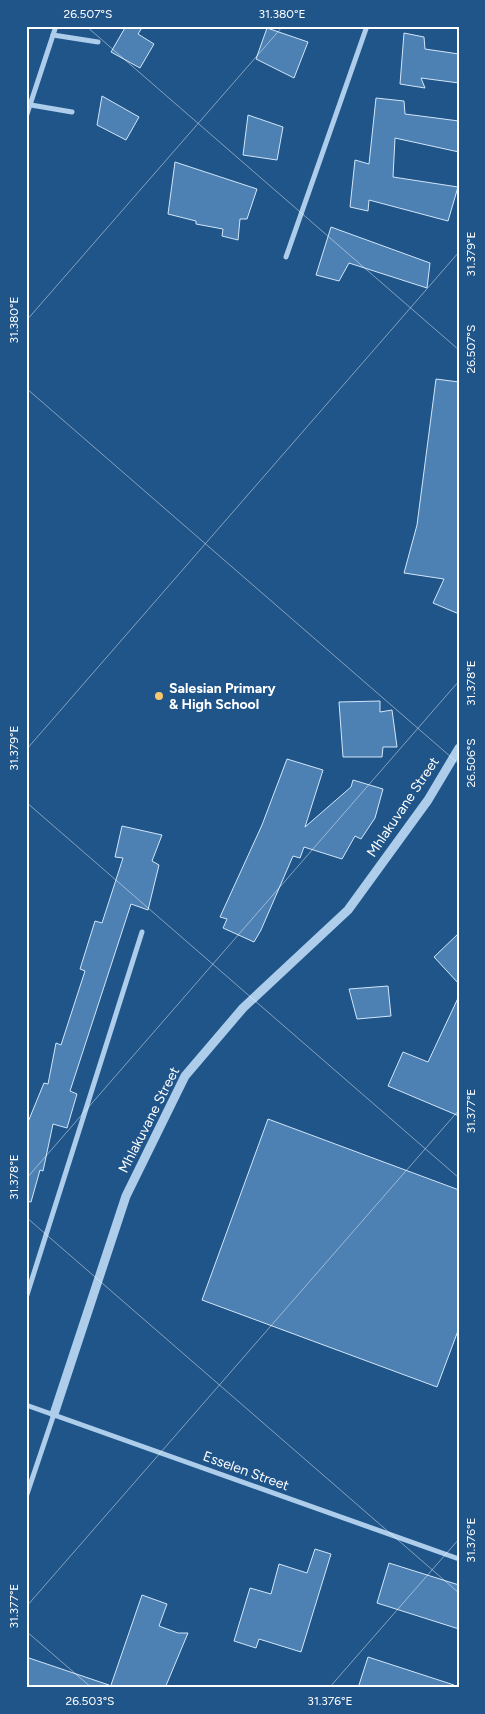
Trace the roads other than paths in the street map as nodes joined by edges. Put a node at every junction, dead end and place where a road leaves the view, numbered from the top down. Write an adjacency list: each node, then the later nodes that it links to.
1 (56, 26): 3 (street)
2 (367, 26): 8 (street)
3 (53, 35): 4 (street); 5 (street)
4 (98, 42)
5 (31, 105): 6 (street); 7 (street)
6 (72, 112)
7 (27, 115)
8 (286, 257)
9 (459, 748): 13 (street, Mhlakuvane Street)
10 (142, 932): 11 (street)
11 (26, 1298)
12 (26, 1405): 13 (street, Esselen Street)
13 (54, 1414): 14 (street, Mhlakuvane Street); 15 (street, Esselen Street)
14 (26, 1497)
15 (459, 1560)

